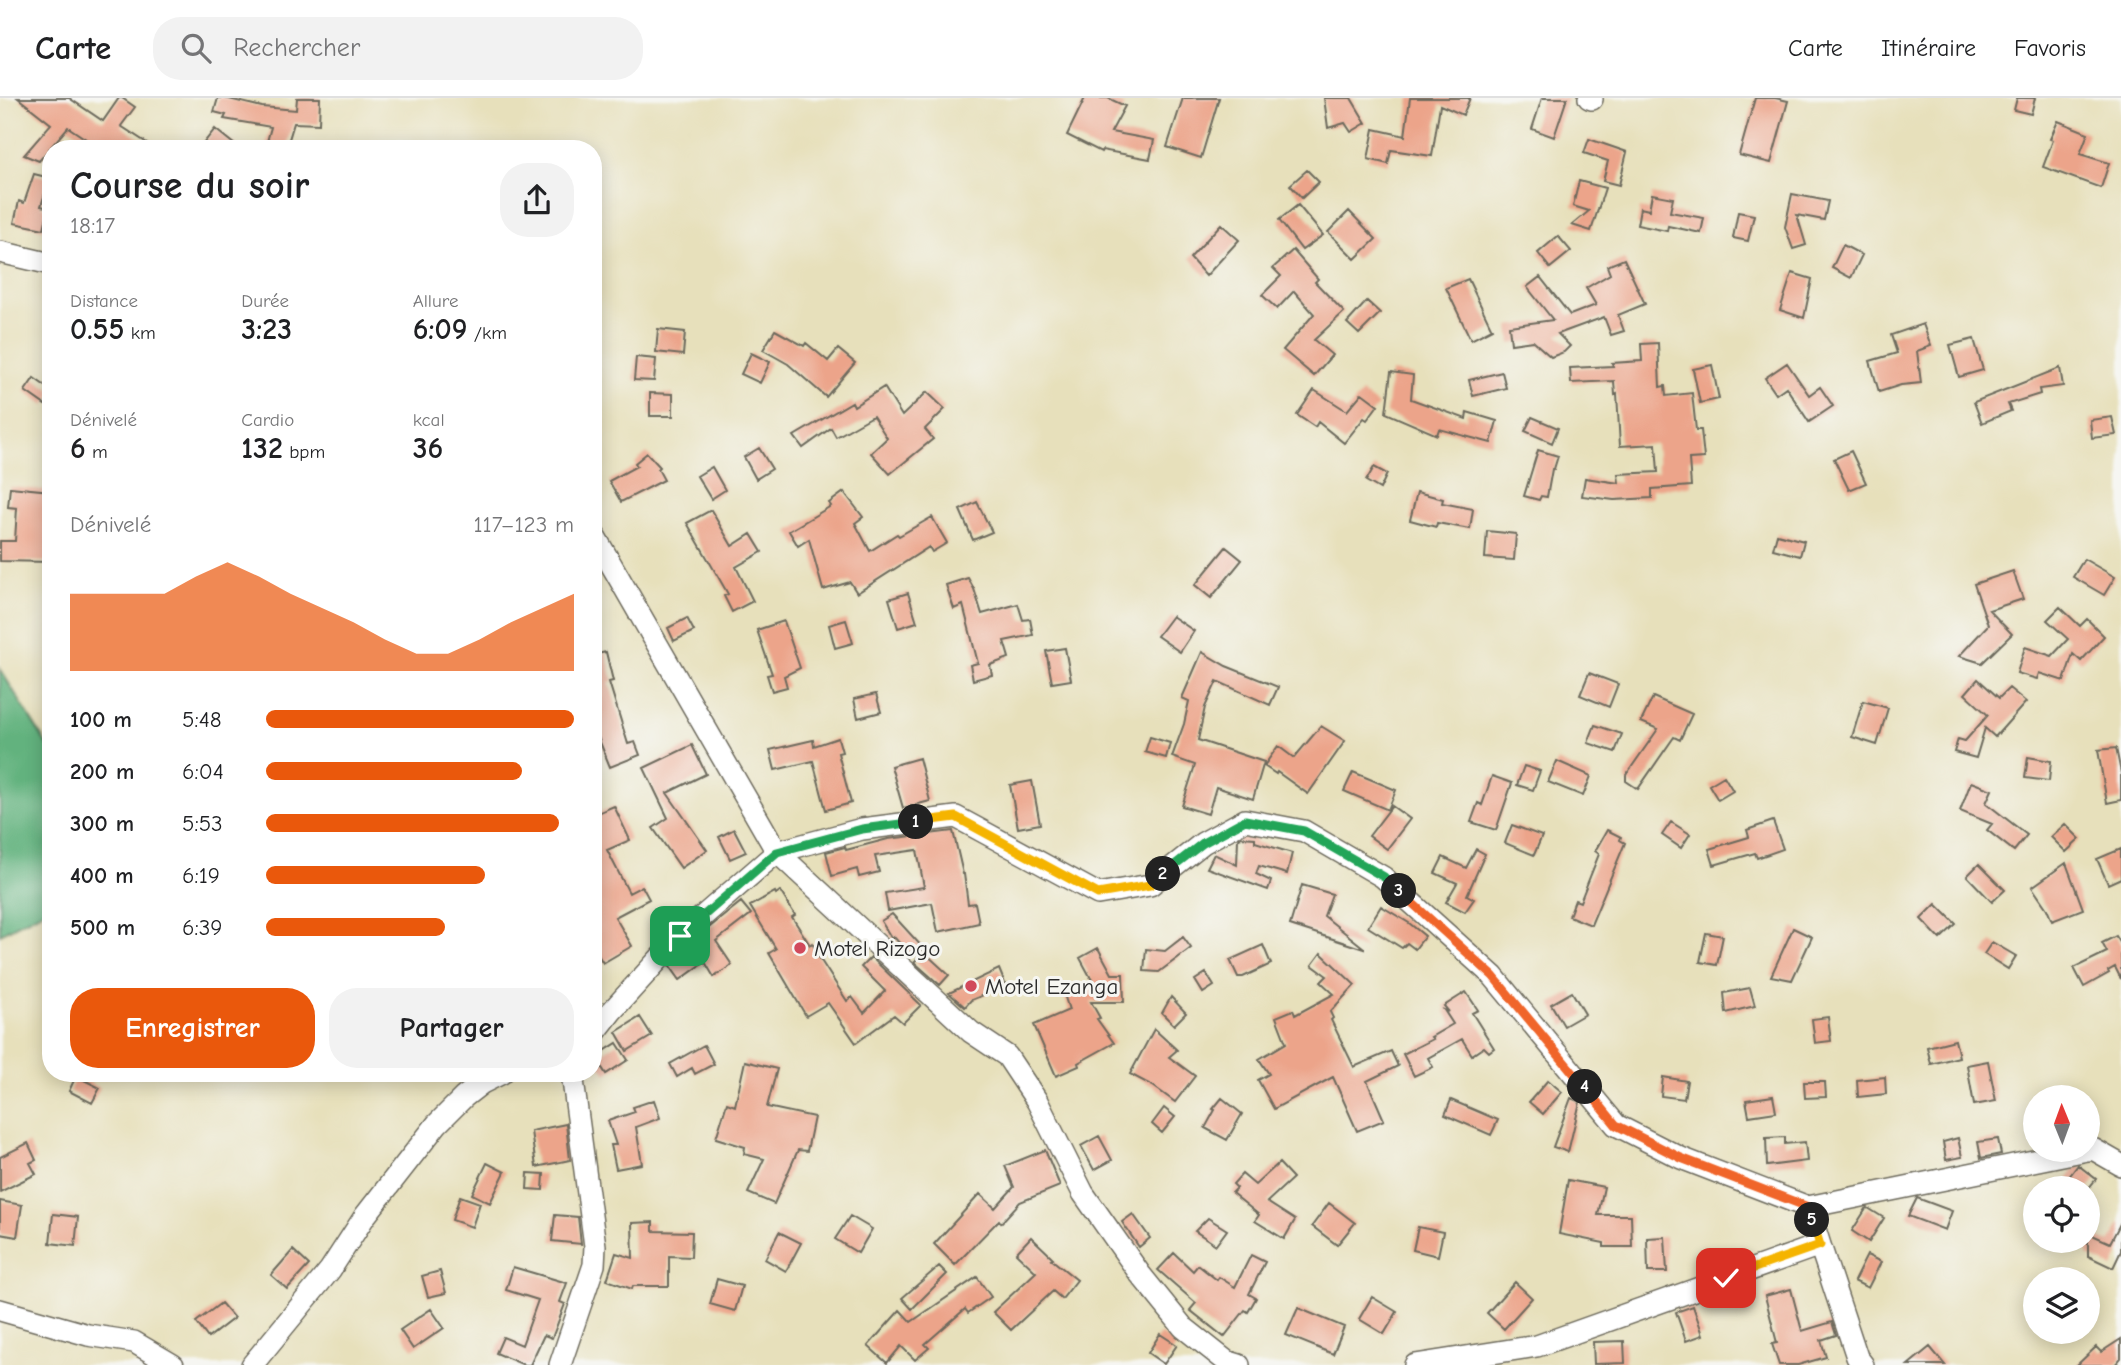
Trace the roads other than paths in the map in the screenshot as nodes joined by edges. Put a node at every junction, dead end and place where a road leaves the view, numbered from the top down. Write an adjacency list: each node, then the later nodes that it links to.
1 (0, 252): 2 (street)
2 (42, 262)
3 (602, 549): 4 (street)
4 (777, 852): 5 (street); 11 (street); 17 (street)
5 (602, 1024)
6 (484, 1082): 15 (street)
7 (573, 1082): 16 (street)
8 (2100, 1153): 10 (street)
9 (2029, 1162): 11 (street)
10 (2121, 1165)
11 (1808, 1207): 12 (street)
12 (1820, 1245): 18 (street); 19 (street)
13 (0, 1310): 14 (street)
14 (173, 1365)
15 (251, 1365)
16 (561, 1365)
17 (1238, 1365)
18 (1415, 1365)
19 (1863, 1365)

